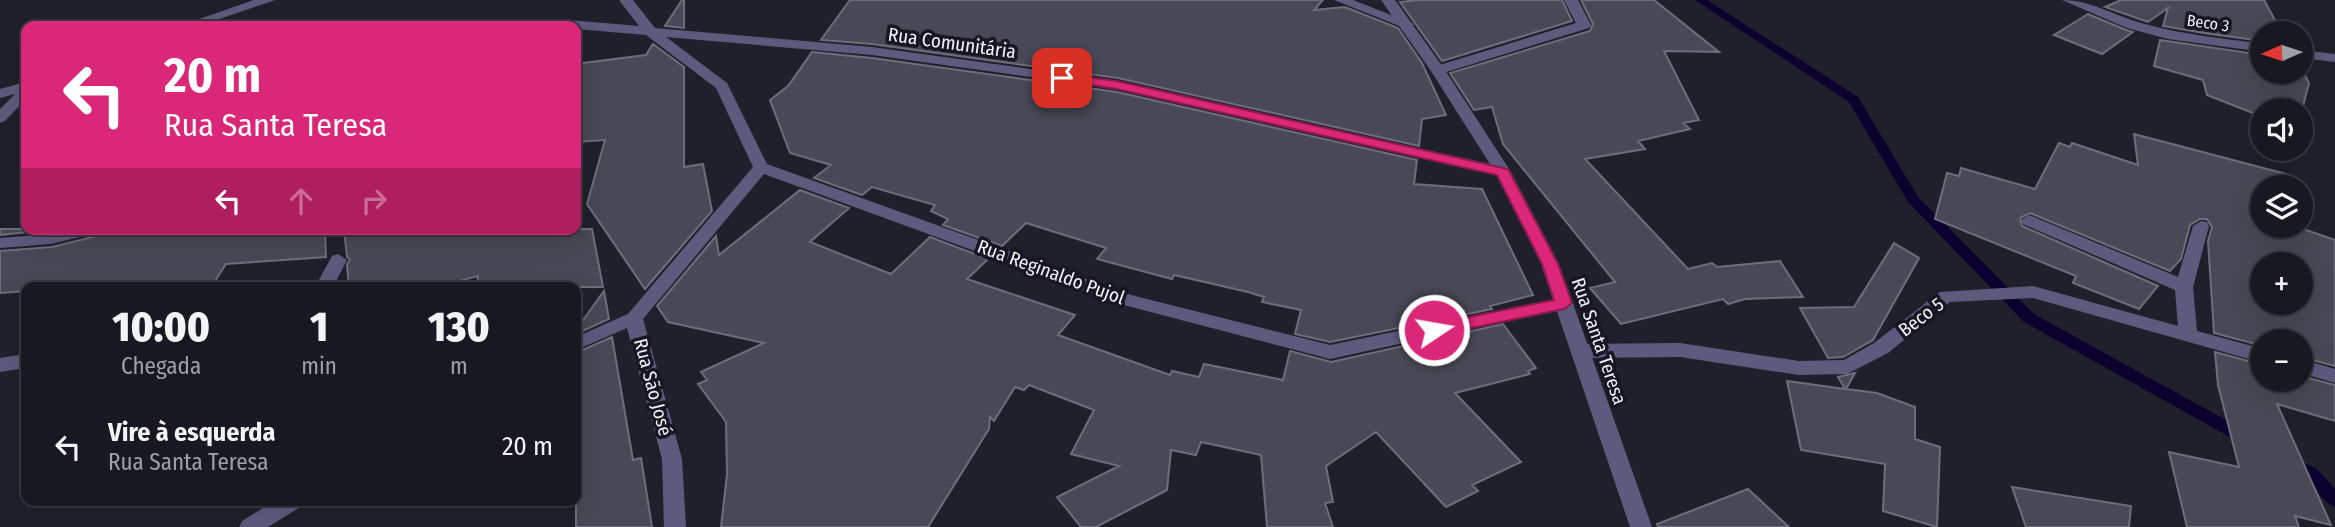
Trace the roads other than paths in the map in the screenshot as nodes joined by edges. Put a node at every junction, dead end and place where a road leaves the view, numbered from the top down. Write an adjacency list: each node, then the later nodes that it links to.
1 (268, 0): 7 (street)
2 (626, 0): 10 (street)
3 (1341, 0): 8 (street)
4 (1388, 0): 8 (street, Rua Santa Teresa)
5 (1571, 0): 14 (street)
6 (2069, 0): 11 (street, Beco 3)
7 (202, 21)
8 (1407, 24): 14 (street, Rua Santa Teresa)
9 (581, 25): 10 (street, Rua Comunitária)
10 (651, 32): 19 (street); 20 (street, Rua Comunitária)
11 (2250, 46)
12 (2314, 56): 13 (street)
13 (2335, 58)
14 (1438, 70): 20 (street, Rua Santa Teresa)
15 (21, 90): 16 (street)
16 (0, 94)
17 (21, 95): 18 (street)
18 (0, 118)
19 (761, 167): 28 (street, Rua Reginaldo Pujol); 29 (street, Rua São José)
20 (1503, 172): 28 (street, Rua Santa Teresa)
21 (2029, 220): 27 (street)
22 (2201, 226): 27 (street)
23 (67, 235): 24 (street)
24 (0, 243)
25 (338, 260): 26 (street)
26 (327, 282)
27 (2184, 287): 30 (street)
28 (1564, 303): 32 (street, Rua Santa Teresa)
29 (634, 318): 31 (street); 40 (street, Rua São José)
30 (2189, 335): 32 (street, Beco 5); 33 (street, Beco 5)
31 (581, 342)
32 (1581, 351): 41 (street, Rua Santa Teresa)
33 (2250, 351)
34 (21, 362): 35 (street)
35 (0, 365)
36 (2313, 370): 37 (street)
37 (2335, 376)
38 (284, 506): 39 (street)
39 (250, 527)
40 (676, 527)
41 (1641, 527)

